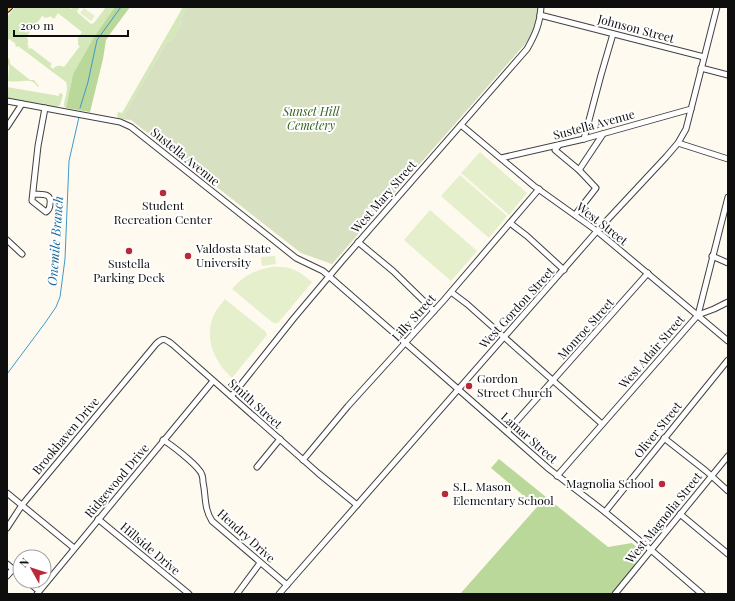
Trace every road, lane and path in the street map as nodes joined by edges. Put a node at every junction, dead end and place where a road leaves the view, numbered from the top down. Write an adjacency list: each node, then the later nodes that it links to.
1 (9, 7): 4 (main road)
2 (541, 7): 5 (street, West Mary Street)
3 (717, 7): 7 (street, West Gordon Street)
4 (7, 10)
5 (540, 15): 6 (street, Johnson Street); 14 (street, West Mary Street)
6 (612, 34): 7 (street, Johnson Street); 17 (street)
7 (704, 57): 8 (street, West Gordon Street)
8 (701, 68): 9 (street); 13 (street, West Gordon Street)
9 (728, 75)
10 (7, 101): 11 (street, Sustella Avenue)
11 (22, 104): 12 (street, Sustella Avenue); 15 (street)
12 (45, 108): 24 (street); 36 (street, Sustella Avenue)
13 (691, 109): 16 (street, Sustella Avenue); 18 (street, West Gordon Street)
14 (461, 125): 20 (street, West Street); 30 (street, West Mary Street)
15 (7, 126)
16 (603, 134): 17 (street, Sustella Avenue); 22 (street)
17 (584, 139): 19 (street, Sustella Avenue)
18 (678, 143): 21 (street); 28 (street, West Gordon Street)
19 (559, 145): 20 (street, Sustella Avenue); 22 (street)
20 (501, 158): 23 (street, West Street)
21 (728, 159)
22 (579, 170): 26 (street)
23 (539, 189): 26 (street, West Street); 27 (street, Lilly Street)
24 (33, 194)
25 (728, 200): 32 (street, West Adair Street)
26 (574, 215): 28 (street, West Street)
27 (510, 223): 34 (street); 37 (street, Lilly Street)
28 (597, 231): 34 (street, West Gordon Street); 35 (street, West Street)
29 (7, 240): 31 (street)
30 (358, 242): 36 (street, West Mary Street); 39 (street)
31 (22, 254)
32 (712, 256): 33 (street); 40 (street, West Adair Street)
33 (728, 263)
34 (564, 270): 41 (street, West Gordon Street)
35 (648, 273): 40 (street, West Street); 47 (street, Monroe Street)
36 (329, 276): 43 (street, Lamar Street); 49 (street, West Mary Street)
37 (451, 292): 39 (street, Lilly Street); 41 (street)
38 (728, 302): 40 (street)
39 (434, 311): 43 (street, Lilly Street)
40 (698, 315): 42 (street, West Street); 50 (street, West Adair Street)
41 (504, 337): 47 (street); 48 (street, West Gordon Street)
42 (728, 341)
43 (405, 343): 48 (street, Lamar Street); 56 (street, Lilly Street)
44 (142, 360): 46 (street, Smith Street); 62 (street, Brookhaven Drive)
45 (728, 360): 52 (street, Oliver Street)
46 (213, 380): 49 (street, Smith Street); 54 (street, Ridgewood Drive)
47 (554, 381): 50 (street); 51 (street, Monroe Street)
48 (458, 390): 51 (street, Lamar Street); 63 (street, West Gordon Street)
49 (231, 396): 53 (street, Smith Street)
50 (602, 424): 58 (street, West Adair Street)
51 (507, 432): 58 (street, Lamar Street)
52 (664, 438): 59 (street); 64 (street, Oliver Street)
53 (280, 439): 56 (street, Smith Street); 57 (street)
54 (163, 440): 66 (street, Ridgewood Drive); 71 (street, Hendry Drive)
55 (728, 456): 59 (street, West Magnolia Street)
56 (303, 460): 63 (street, Smith Street)
57 (257, 467)
58 (557, 476): 64 (street, Lamar Street)
59 (711, 476): 60 (street); 65 (street, West Magnolia Street)
60 (728, 491)
61 (7, 493): 62 (street)
62 (22, 505): 67 (street, Brookhaven Drive); 68 (street)
63 (357, 505): 72 (street, West Gordon Street)
64 (605, 512): 69 (street, Lamar Street)
65 (680, 514): 69 (street, West Magnolia Street); 70 (street)
66 (98, 519): 68 (street, Ridgewood Drive); 74 (street, Hillside Drive)
67 (7, 528)
68 (74, 548): 73 (street, Ridgewood Drive)
69 (651, 550): 77 (street, West Magnolia Street); 78 (street, Lamar Street)
70 (728, 554)
71 (260, 563): 72 (street, Hendry Drive); 75 (street)
72 (287, 585): 76 (street, West Gordon Street)
73 (38, 593)
74 (189, 594)
75 (237, 594)
76 (278, 594)
77 (615, 594)
78 (702, 594)

